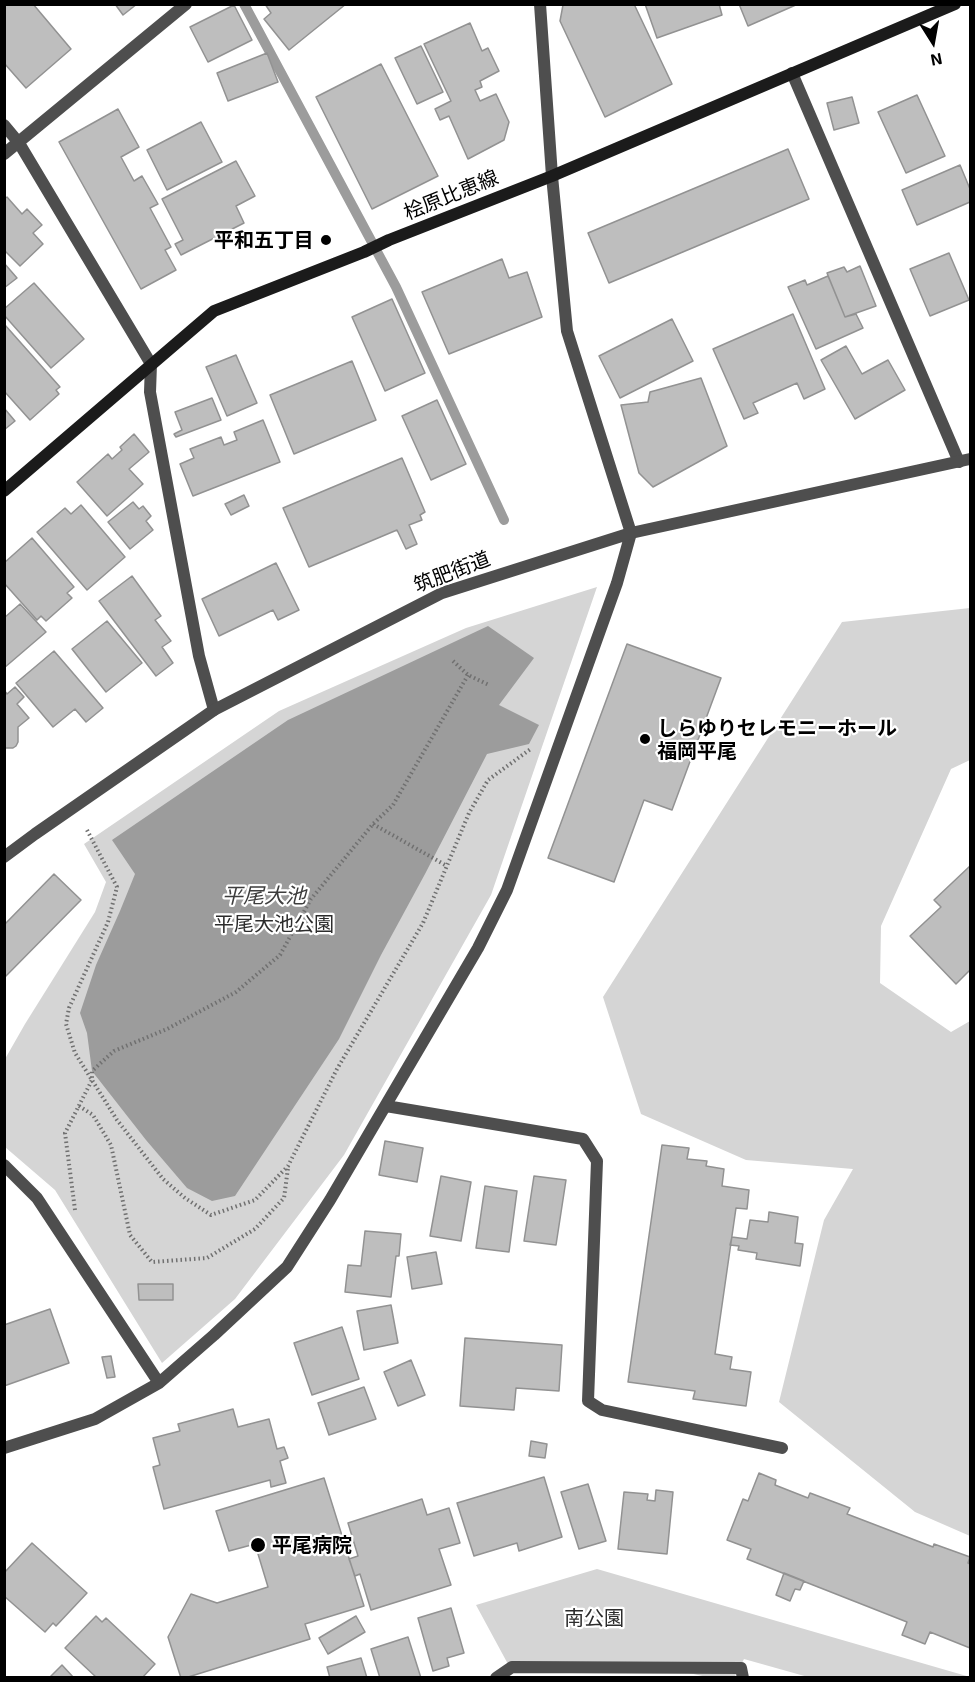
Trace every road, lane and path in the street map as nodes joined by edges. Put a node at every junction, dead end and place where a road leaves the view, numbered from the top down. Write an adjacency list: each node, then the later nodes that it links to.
1 (186, 4): 6 (street)
2 (540, 4): 8 (street)
3 (955, 4): 4 (main road, 桧原比恵線)
4 (792, 73): 8 (main road, 桧原比恵線); 10 (street)
5 (4, 125): 6 (street)
6 (19, 142): 7 (street); 9 (street)
7 (4, 154)
8 (552, 176): 9 (main road, 桧原比恵線); 12 (street)
9 (152, 364): 11 (main road, 桧原比恵線); 16 (street)
10 (965, 460): 12 (street, 筑肥街道)
11 (4, 491)
12 (631, 532): 16 (street, 筑肥街道); 17 (street)
13 (453, 661): 14 (path)
14 (468, 675): 15 (path); 18 (path)
15 (489, 685)
16 (214, 710): 20 (street, 筑肥街道)
17 (567, 723): 21 (path); 24 (street)
18 (373, 824): 21 (path); 22 (path)
19 (87, 830): 22 (path)
20 (4, 857)
21 (447, 866): 26 (path)
22 (92, 1080): 23 (path); 26 (path)
23 (79, 1106): 26 (path); 27 (path)
24 (386, 1106): 28 (street); 30 (street)
25 (4, 1165): 28 (street)
26 (288, 1166)
27 (75, 1211)
28 (159, 1383): 29 (street)
29 (4, 1448)
30 (782, 1448)
31 (496, 1677): 32 (street)
32 (743, 1677)

